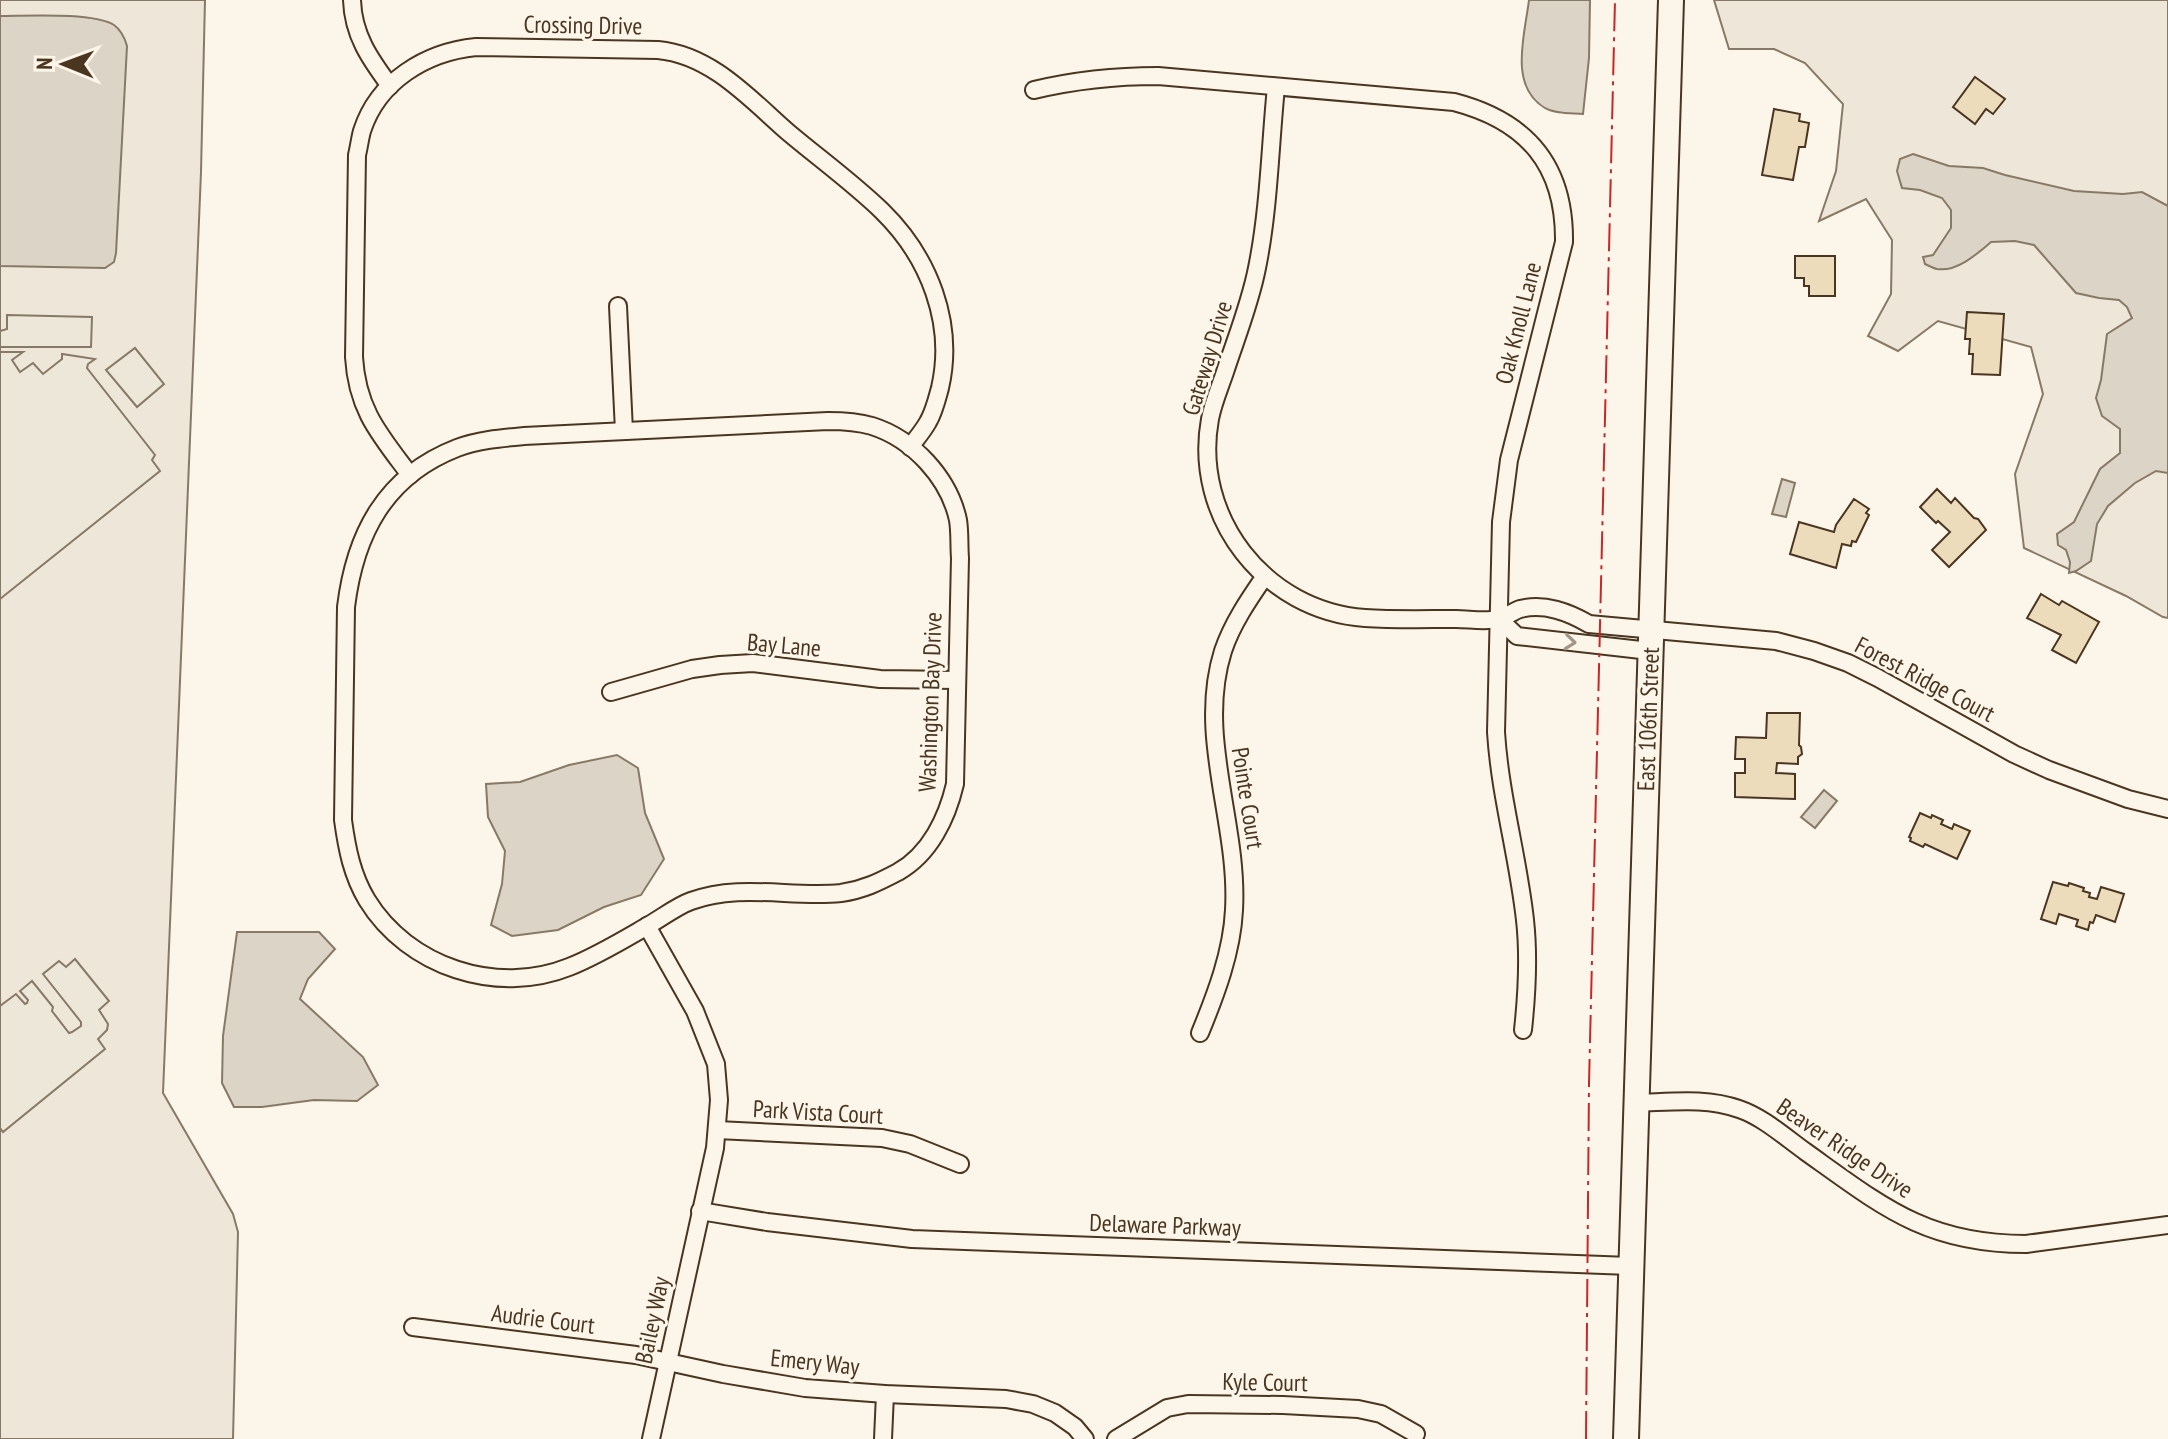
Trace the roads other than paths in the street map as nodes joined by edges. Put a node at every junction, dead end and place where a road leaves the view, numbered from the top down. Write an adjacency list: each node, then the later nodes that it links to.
1 (352, 0): 3 (street)
2 (1671, 0): 12 (main road, East 106th Street)
3 (390, 86): 8 (street, Crossing Drive); 9 (street, Crossing Drive)
4 (1276, 87): 5 (street, Oak Knoll Lane); 10 (street, Gateway Drive); 11 (street, Oak Knoll Lane)
5 (1034, 90)
6 (618, 306): 7 (street)
7 (624, 431): 8 (street, Washington Bay Drive); 9 (street, Washington Bay Drive)
8 (910, 447): 13 (street, Washington Bay Drive)
9 (410, 475): 16 (street, Washington Bay Drive)
10 (1265, 576): 11 (street, Gateway Drive); 18 (street, Pointe Court)
11 (1499, 619): 12 (street, Gateway Drive, one-way to 12); 12 (street, Gateway Drive); 17 (street, Oak Knoll Lane)
12 (1650, 641): 15 (street, Forest Ridge Court); 19 (main road, East 106th Street)
13 (957, 680): 14 (street, Bay Lane); 16 (street, Washington Bay Drive)
14 (611, 692)
15 (2168, 809)
16 (647, 926): 20 (street, Bailey Way)
17 (1523, 1030)
18 (1200, 1033)
19 (1636, 1103): 23 (street, Beaver Ridge Drive); 24 (main road, East 106th Street)
20 (717, 1130): 21 (street, Park Vista Court); 22 (street, Bailey Way)
21 (960, 1164)
22 (700, 1211): 24 (street, Delaware Parkway); 26 (street, Bailey Way)
23 (2168, 1225)
24 (1630, 1266): 33 (main road, East 106th Street)
25 (413, 1327): 26 (street, Audrie Court)
26 (667, 1361): 27 (street, Emery Way); 29 (street, Bailey Way)
27 (885, 1394): 30 (street); 31 (street, Emery Way)
28 (1416, 1434): 32 (street, Kyle Court)
29 (651, 1439)
30 (883, 1439)
31 (1085, 1439)
32 (1116, 1439)
33 (1626, 1439)

